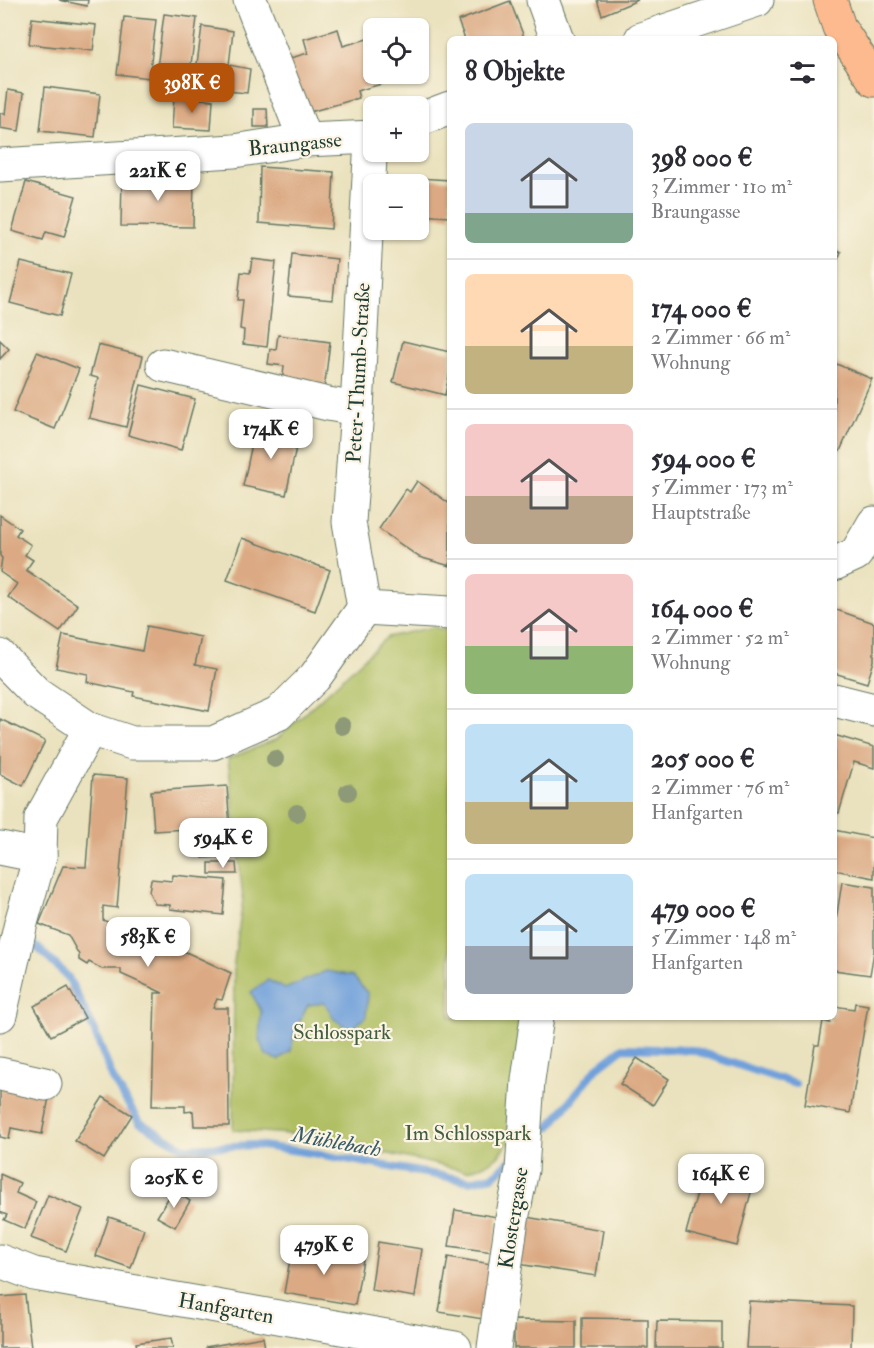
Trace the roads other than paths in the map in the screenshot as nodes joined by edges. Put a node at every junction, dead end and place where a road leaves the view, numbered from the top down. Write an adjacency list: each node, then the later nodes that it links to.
1 (250, 0): 11 (street)
2 (543, 0): 5 (street)
3 (757, 0): 6 (street)
4 (830, 0): 7 (main road)
5 (556, 36)
6 (650, 36)
7 (874, 80)
8 (447, 109): 9 (street)
9 (429, 116)
10 (363, 137): 11 (street, Braungasse)
11 (305, 140): 13 (street, Braungasse)
12 (371, 162): 15 (street, Peter-Thumb-Straße)
13 (0, 165)
14 (163, 364): 15 (street)
15 (357, 409): 18 (street, Peter-Thumb-Straße)
16 (874, 523): 17 (street)
17 (837, 563)
18 (364, 608): 19 (street); 23 (street)
19 (447, 613)
20 (0, 656): 23 (street)
21 (837, 701): 22 (street)
22 (874, 710)
23 (90, 729): 25 (street)
24 (0, 848): 25 (street)
25 (40, 856): 26 (street)
26 (0, 1015)
27 (537, 1020): 32 (street, Klostergasse)
28 (0, 1074): 29 (street)
29 (45, 1084)
30 (0, 1261): 31 (street, Hanfgarten)
31 (455, 1348)
32 (494, 1348)

